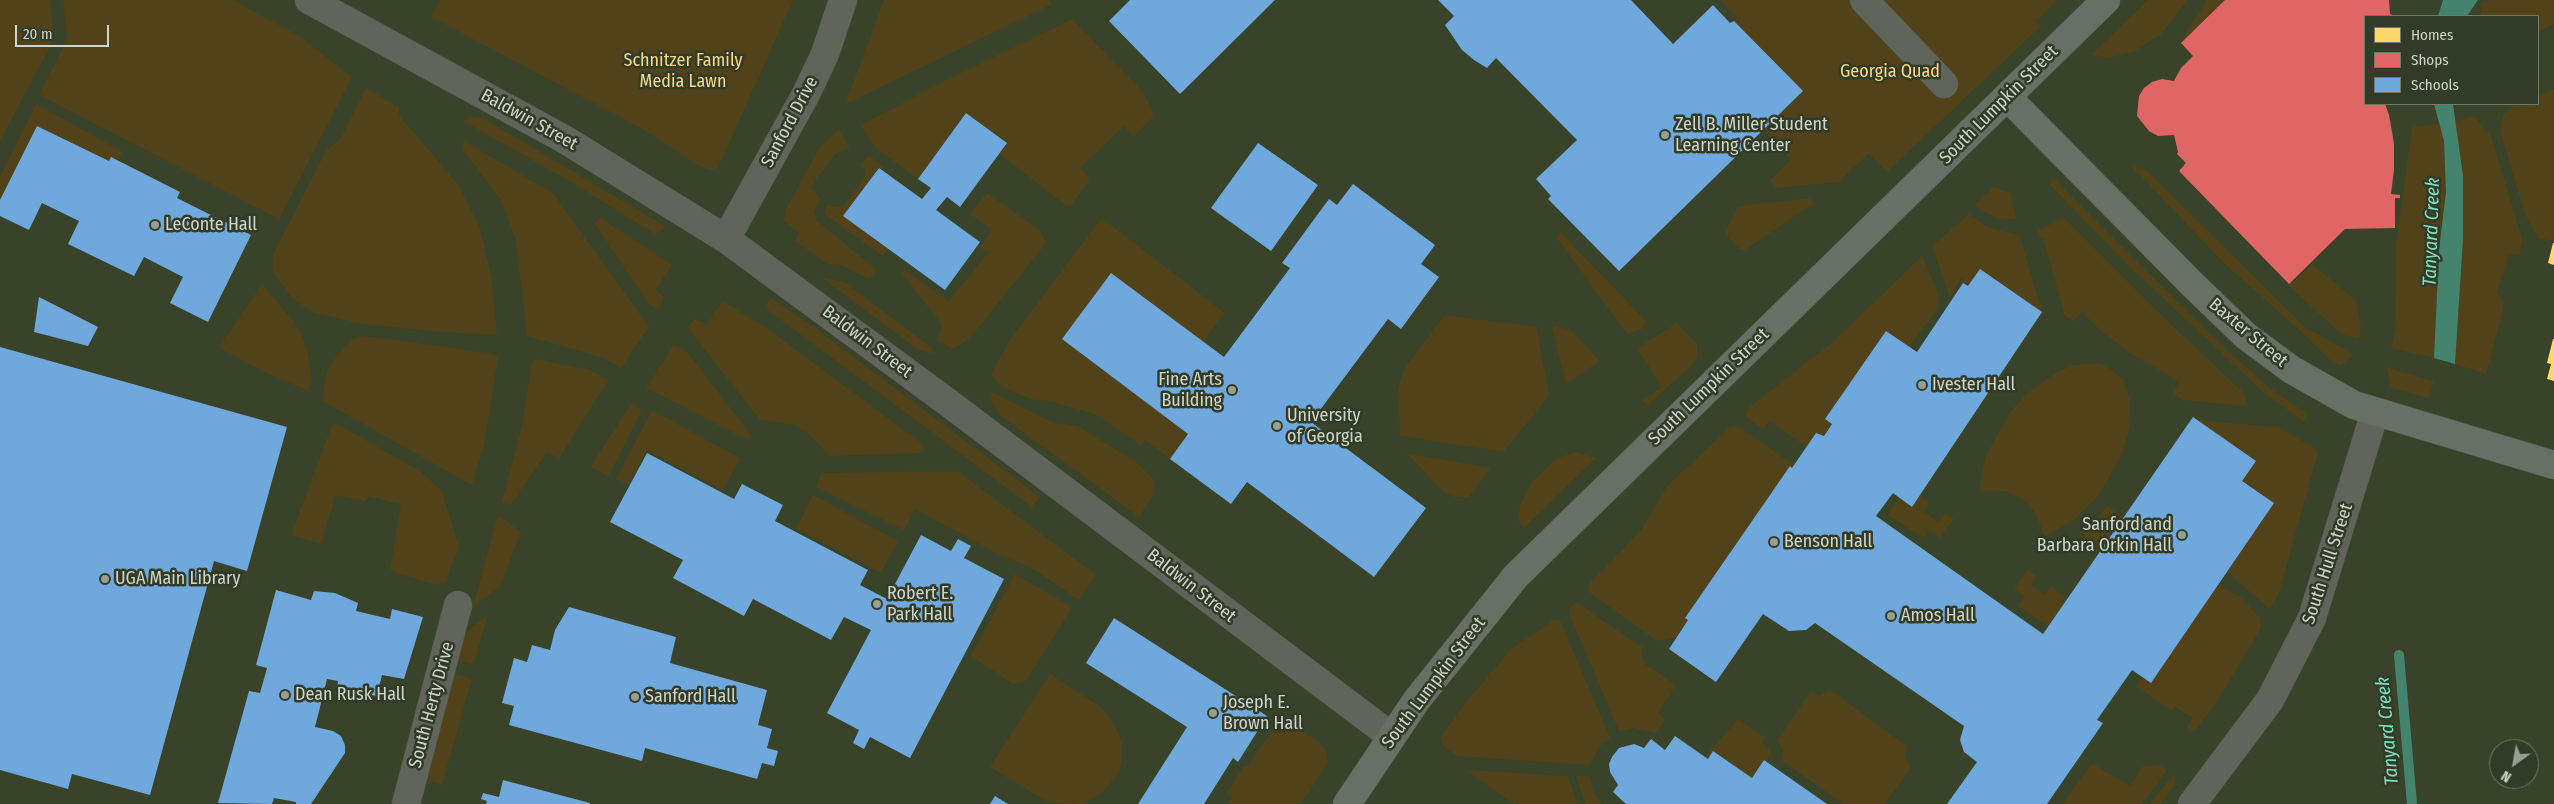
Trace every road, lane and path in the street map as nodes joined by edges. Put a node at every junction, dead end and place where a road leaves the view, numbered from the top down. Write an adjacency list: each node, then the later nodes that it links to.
1 (310, 0): 7 (street, Baldwin Street)
2 (843, 0): 7 (street, Sanford Drive)
3 (1864, 0): 5 (street)
4 (2106, 0): 6 (main road, South Lumpkin Street)
5 (1944, 84)
6 (2008, 98): 8 (main road, Baxter Street); 11 (main road, South Lumpkin Street)
7 (726, 239): 11 (street, Baldwin Street)
8 (2375, 412): 9 (main road, Baxter Street); 14 (street, South Hull Street)
9 (2554, 465)
10 (458, 605): 12 (street, South Herty Drive)
11 (1391, 736): 13 (main road, South Lumpkin Street)
12 (406, 804)
13 (1347, 804)
14 (2192, 804)

